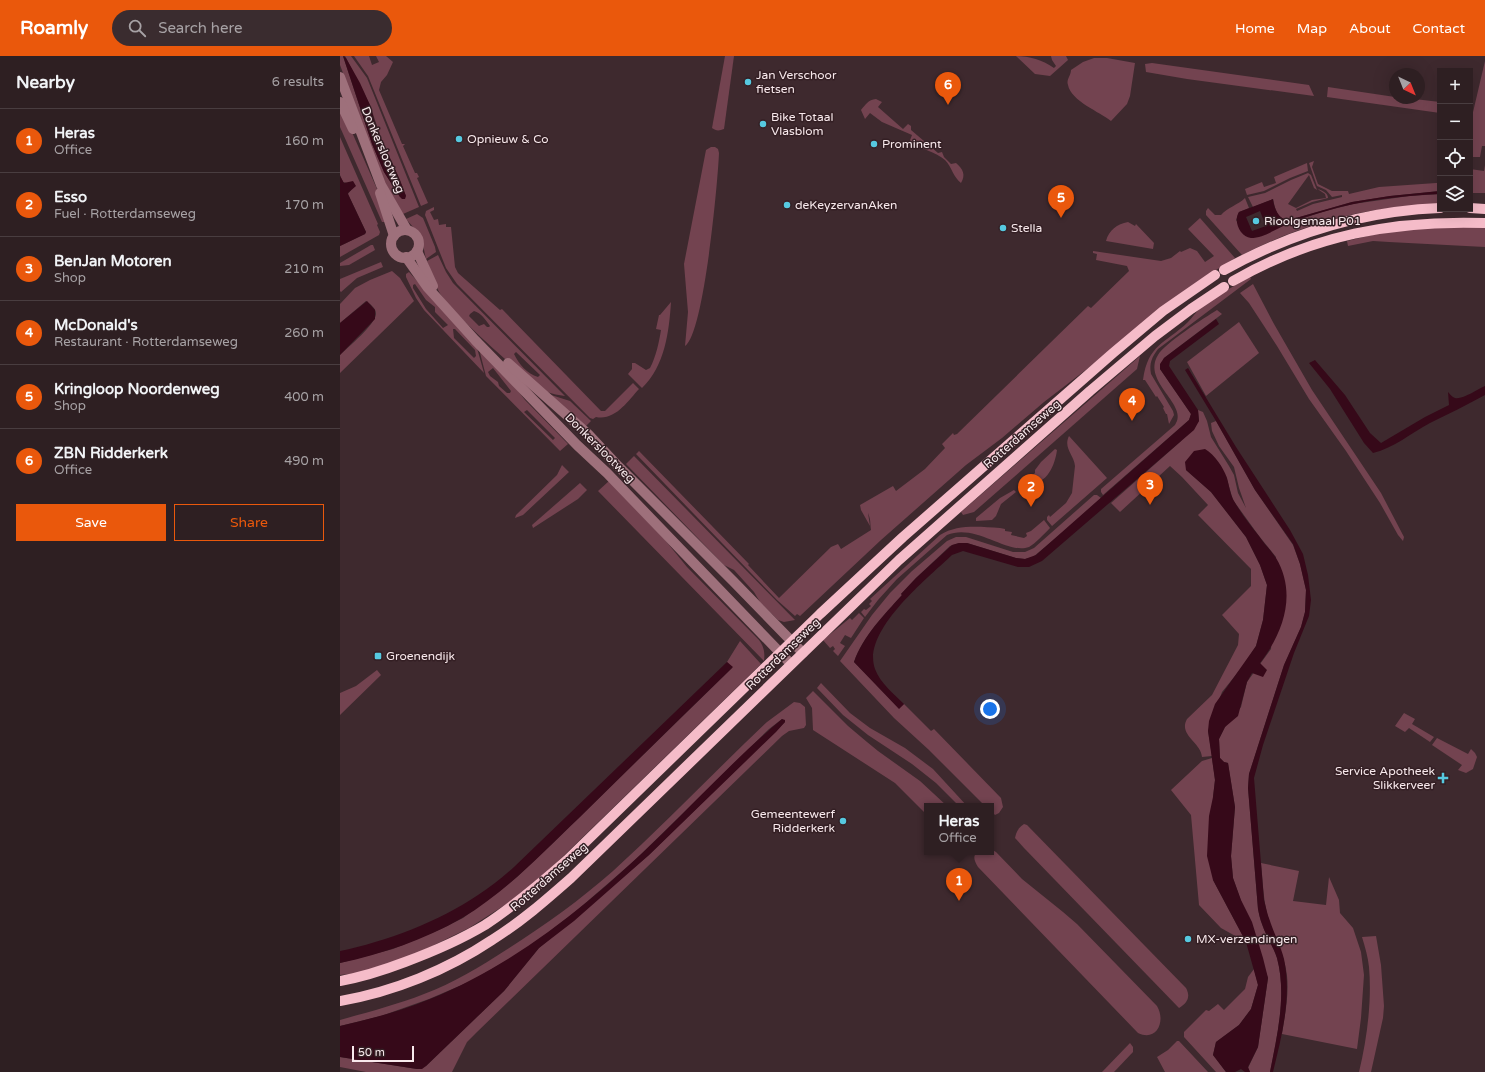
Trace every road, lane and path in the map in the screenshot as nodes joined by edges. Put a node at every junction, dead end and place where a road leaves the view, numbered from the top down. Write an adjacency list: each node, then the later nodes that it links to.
1 (340, 77): 7 (street, Donkerslootweg)
2 (340, 102): 8 (street, Donkerslootweg)
3 (1437, 208): 11 (main road, Rotterdamseweg)
4 (1473, 208): 5 (main road)
5 (1485, 209)
6 (1485, 223): 13 (main road, Rotterdamseweg)
7 (407, 230): 8 (street); 9 (street)
8 (394, 236): 10 (street)
9 (417, 251): 10 (street); 11 (street, Donkerslootweg)
10 (406, 257): 12 (street, Donkerslootweg)
11 (792, 642): 12 (main road, Rotterdamseweg); 13 (street, Donkerslootweg)
12 (781, 653): 14 (street, Donkerslootweg); 15 (main road, Rotterdamseweg)
13 (803, 654): 14 (main road, Rotterdamseweg)
14 (791, 664): 16 (main road, Rotterdamseweg)
15 (340, 981)
16 (340, 1001)

